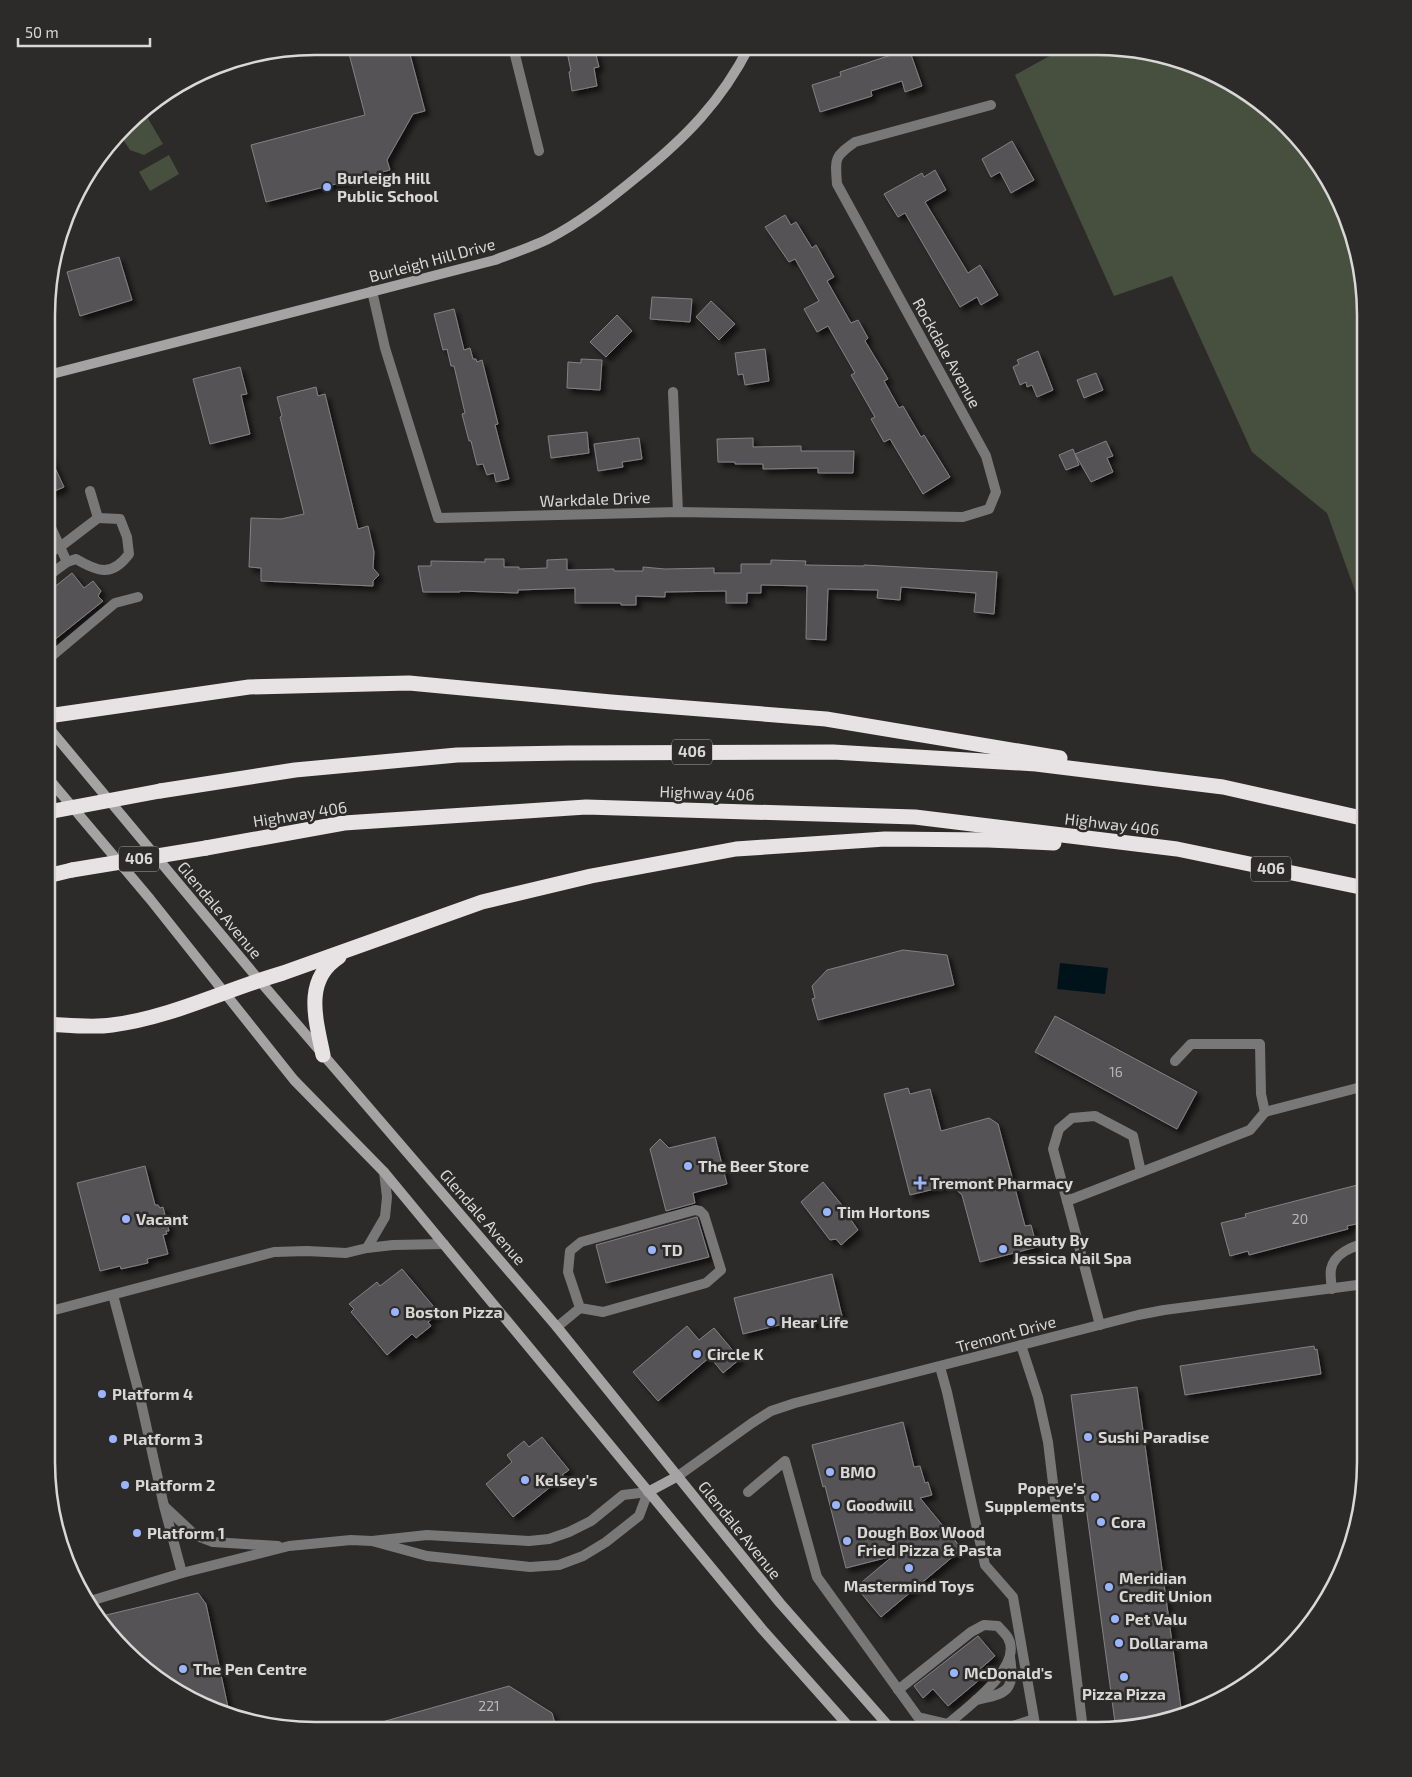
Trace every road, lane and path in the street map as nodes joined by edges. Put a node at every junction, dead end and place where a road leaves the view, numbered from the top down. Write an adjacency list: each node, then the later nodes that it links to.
1 (515, 55): 4 (street)
2 (746, 55): 5 (main road, Burleigh Hill Drive)
3 (991, 105): 9 (street, Rockdale Avenue)
4 (539, 150)
5 (372, 291): 6 (main road, Burleigh Hill Drive); 10 (street, Warkdale Drive)
6 (55, 373)
7 (673, 392): 10 (street)
8 (90, 491): 11 (street)
9 (989, 509): 10 (street, Warkdale Drive)
10 (678, 512)
11 (98, 518): 13 (street); 15 (street)
12 (55, 536): 13 (street)
13 (60, 547): 14 (street); 15 (street)
14 (55, 549)
15 (67, 562): 16 (street)
16 (55, 571)
17 (138, 597): 18 (street)
18 (55, 653)
19 (55, 715): 22 (highway)
20 (55, 735): 29 (main road, Glendale Avenue)
21 (55, 786): 30 (main road)
22 (1223, 788): 23 (highway, 406, bridge); 24 (highway, 406)
23 (55, 811)
24 (1357, 817)
25 (1178, 849): 26 (highway, Highway 406 / 406, bridge); 27 (highway, Highway 406 / 406); 28 (highway)
26 (55, 874)
27 (1357, 886)
28 (358, 945): 29 (highway); 32 (highway)
29 (259, 980): 30 (highway); 32 (main road, Glendale Avenue)
30 (226, 993): 31 (highway); 36 (main road)
31 (55, 1024)
32 (323, 1055): 48 (main road, Glendale Avenue)
33 (1175, 1061): 35 (street)
34 (1357, 1088): 35 (street)
35 (1265, 1112): 37 (street)
36 (384, 1172): 39 (main road); 41 (street)
37 (1141, 1172): 38 (street); 38 (street)
38 (1067, 1201): 47 (street)
39 (444, 1244): 41 (street); 52 (main road)
40 (1357, 1246): 43 (street)
41 (367, 1248): 44 (street)
42 (1357, 1285): 43 (street, Tremont Drive)
43 (1332, 1289): 47 (street, Tremont Drive)
44 (114, 1295): 46 (street); 54 (street)
45 (580, 1308): 45 (street); 48 (street)
46 (55, 1310)
47 (1100, 1325): 49 (street, Tremont Drive)
48 (558, 1327): 51 (main road, Glendale Avenue)
49 (1021, 1345): 50 (street, Tremont Drive); 67 (street)
50 (940, 1366): 51 (street, Tremont Drive); 60 (street)
51 (678, 1476): 52 (main road); 62 (main road, Glendale Avenue)
52 (648, 1492): 55 (street); 55 (street); 61 (main road)
53 (748, 1492): 59 (street)
54 (164, 1506): 56 (street); 57 (street)
55 (372, 1541): 56 (street)
56 (289, 1546): 57 (street)
57 (182, 1573): 58 (street)
58 (95, 1600)
59 (898, 1690): 63 (street); 64 (street)
60 (1034, 1719): 65 (street); 66 (street)
61 (845, 1722)
62 (885, 1722)
63 (934, 1722)
64 (955, 1722)
65 (1025, 1722)
66 (1035, 1722)
67 (1082, 1722)

